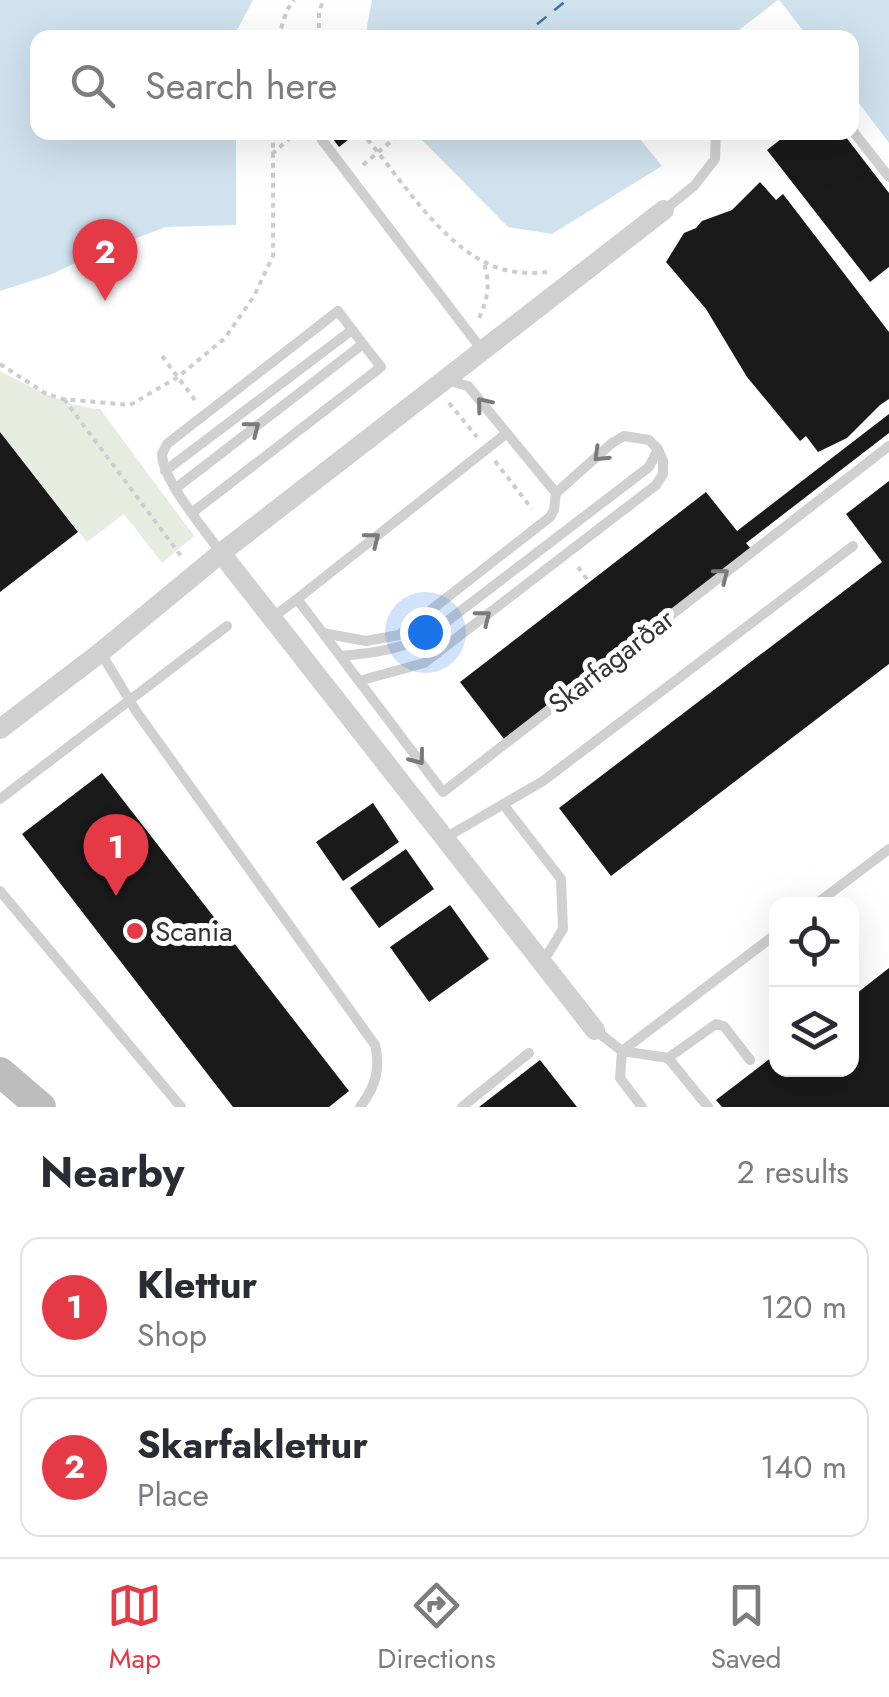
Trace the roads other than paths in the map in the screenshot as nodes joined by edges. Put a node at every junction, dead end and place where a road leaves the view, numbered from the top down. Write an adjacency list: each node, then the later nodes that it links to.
1 (859, 139): 4 (lane)
2 (322, 140): 8 (lane)
3 (716, 140): 5 (lane)
4 (889, 177)
5 (664, 210): 8 (street)
6 (352, 330): 7 (lane); 13 (lane); 13 (lane)
7 (362, 344): 14 (lane, one-way to 7); 16 (lane)
8 (483, 351): 9 (street)
9 (446, 380): 10 (lane, one-way to 9); 18 (street)
10 (506, 433): 15 (lane); 19 (lane, one-way to 10)
11 (889, 446): 25 (lane, Skarfagarðar, one-way to 11)
12 (658, 450): 15 (lane, one-way to 15); 24 (lane); 25 (lane, one-way to 12)
13 (165, 471): 14 (lane)
14 (176, 488): 16 (lane)
15 (556, 493): 22 (lane)
16 (193, 512): 18 (lane)
17 (853, 546): 29 (lane)
18 (221, 552): 20 (street); 23 (street)
19 (296, 599): 20 (lane); 22 (lane, Skarfagarðar)
20 (272, 618): 30 (street)
21 (227, 626): 26 (lane)
22 (323, 633): 24 (lane, Skarfagarðar)
23 (101, 652): 26 (lane); 27 (street)
24 (340, 656): 25 (lane, Skarfagarðar)
25 (359, 681)
26 (130, 701): 28 (lane); 44 (lane)
27 (0, 729)
28 (0, 799)
29 (503, 804): 30 (lane); 35 (lane)
30 (445, 838): 35 (street)
31 (889, 850): 33 (lane)
32 (0, 891): 43 (lane)
33 (825, 897)
34 (769, 939): 37 (lane)
35 (542, 963): 36 (street)
36 (595, 1030): 37 (lane)
37 (622, 1051): 39 (lane); 46 (lane)
38 (529, 1053): 45 (lane)
39 (668, 1058): 40 (lane); 47 (lane)
40 (750, 1060)
41 (0, 1072): 42 (main road)
42 (40, 1107)
43 (181, 1107)
44 (360, 1107)
45 (462, 1107)
46 (642, 1107)
47 (708, 1107)

